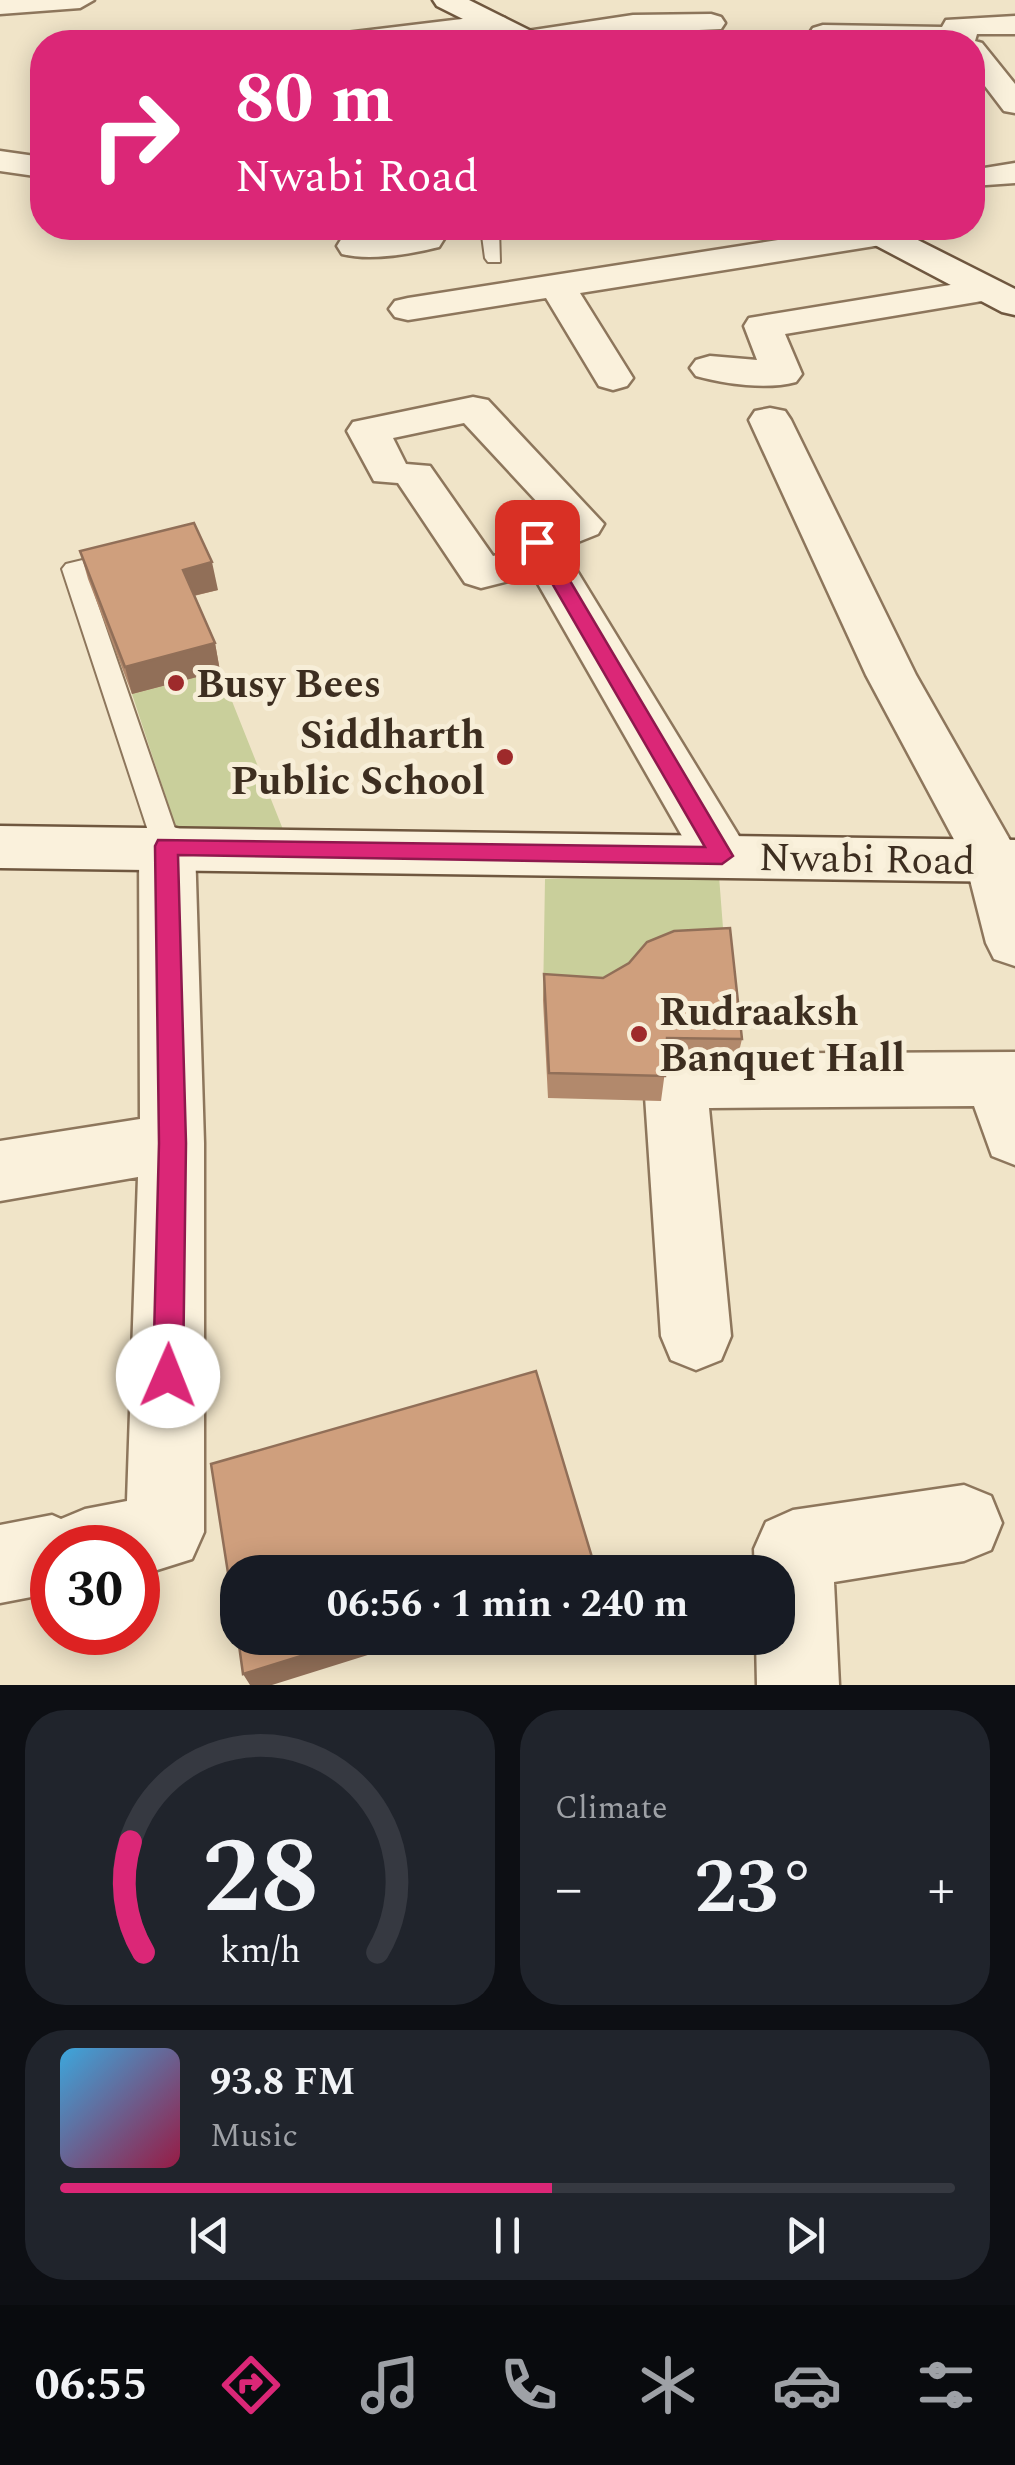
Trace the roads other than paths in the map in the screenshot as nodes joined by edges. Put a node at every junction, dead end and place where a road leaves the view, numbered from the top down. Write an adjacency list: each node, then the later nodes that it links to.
1 (80, 0): 3 (street)
2 (447, 0): 6 (street)
3 (0, 6)
4 (710, 22): 10 (street)
5 (830, 22): 11 (street)
6 (495, 24): 8 (street); 9 (street)
7 (1015, 25): 12 (street)
8 (445, 30)
9 (506, 30)
10 (598, 30)
11 (871, 30)
12 (985, 44)
13 (0, 161): 14 (street)
14 (30, 165)
15 (1015, 174): 16 (street)
16 (985, 177)
17 (416, 240): 21 (street)
18 (492, 240): 22 (lane)
19 (822, 240): 23 (street)
20 (891, 240): 24 (street)
21 (355, 246)
22 (494, 258)
23 (557, 286): 25 (street); 27 (street)
24 (1001, 297): 26 (street)
25 (408, 309)
26 (710, 368)
27 (613, 378)
28 (770, 420): 34 (street)
29 (148, 551): 31 (lane)
30 (546, 558): 30 (street); 33 (street)
31 (166, 846): 32 (street, Nwabi Road); 33 (street, Nwabi Road); 37 (street)
32 (0, 847)
33 (722, 856): 34 (street, Nwabi Road)
34 (1004, 861): 35 (street)
35 (1015, 944)
36 (1009, 1098): 39 (street)
37 (172, 1143): 38 (street); 41 (street)
38 (0, 1171)
39 (696, 1336)
40 (964, 1523): 44 (street)
41 (160, 1533)
42 (30, 1558): 43 (street)
43 (0, 1564)
44 (798, 1685)

